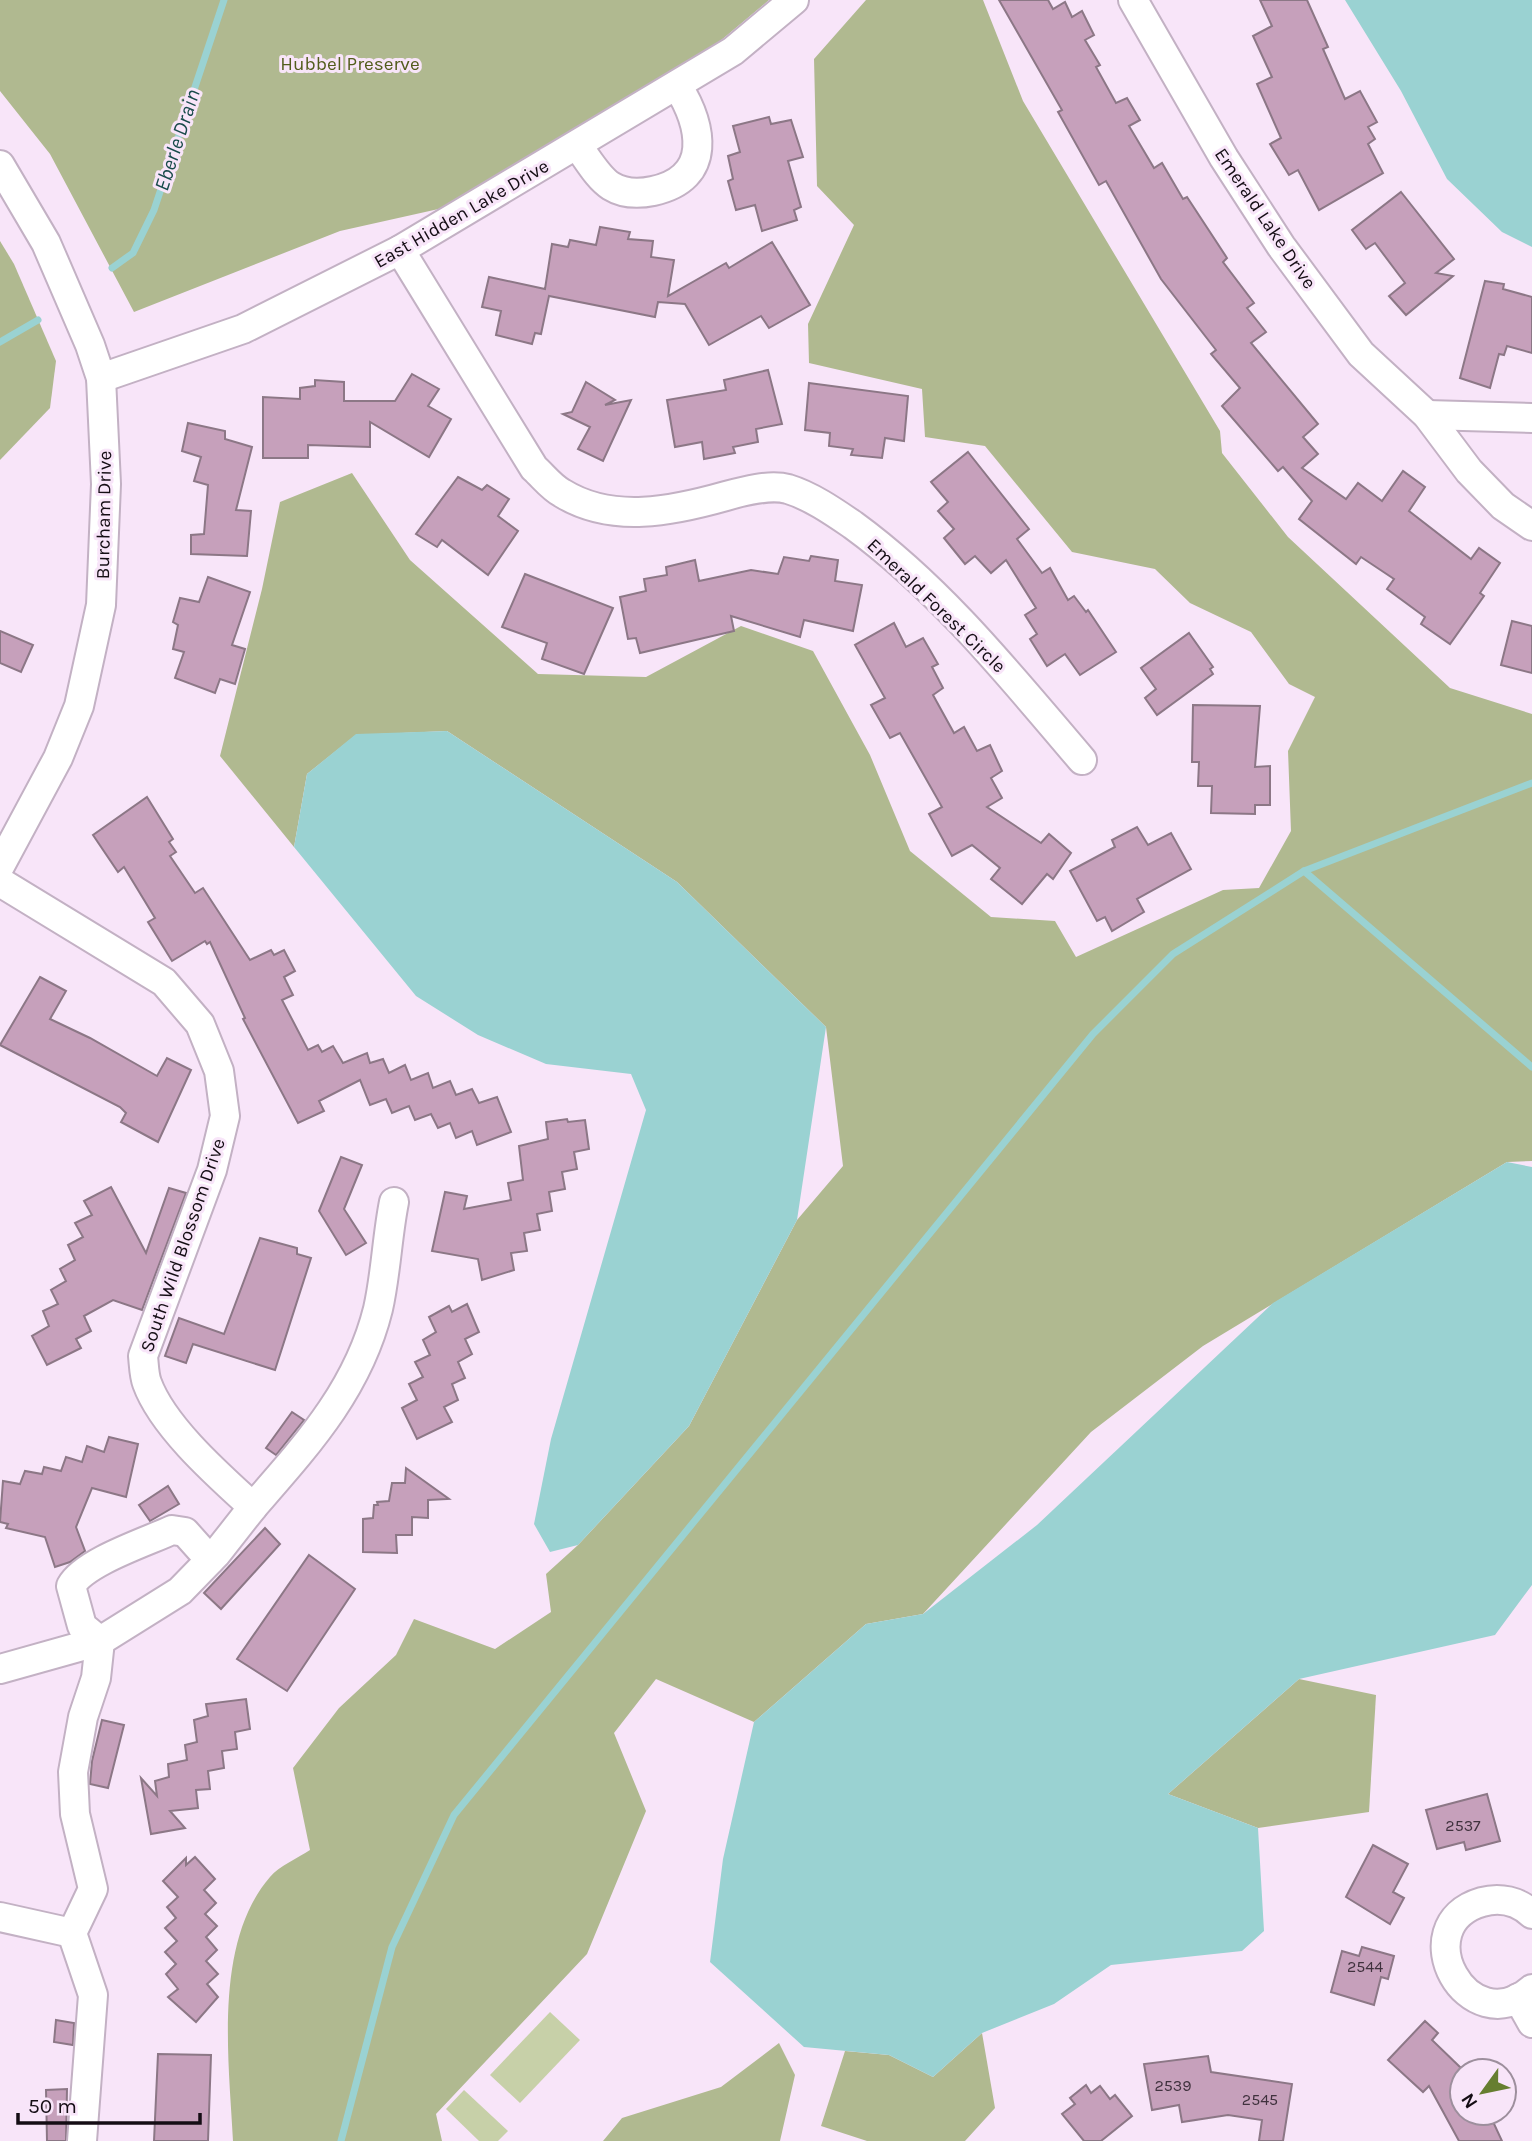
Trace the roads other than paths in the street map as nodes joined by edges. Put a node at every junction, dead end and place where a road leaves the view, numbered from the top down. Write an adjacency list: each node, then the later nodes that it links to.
1 (794, 0): 3 (street, East Hidden Lake Drive)
2 (1133, 0): 8 (street, Emerald Lake Drive)
3 (677, 85): 4 (street, East Hidden Lake Drive); 4 (street)
4 (577, 145): 6 (street, East Hidden Lake Drive)
5 (0, 165): 7 (street, Burcham Drive)
6 (400, 250): 7 (street, East Hidden Lake Drive); 11 (street, Emerald Forest Circle)
7 (101, 378): 12 (street, Burcham Drive)
8 (1427, 415): 9 (street); 10 (street, Emerald Lake Drive)
9 (1532, 418)
10 (1532, 526)
11 (1082, 760)
12 (0, 866)
13 (0, 882): 15 (street, South Wild Blossom Drive)
14 (394, 1202): 15 (street)
15 (253, 1507): 16 (street)
16 (210, 1560): 17 (street); 17 (street)
17 (100, 1641): 18 (street); 21 (street)
18 (0, 1669)
19 (1532, 1914): 22 (street)
20 (0, 1917): 21 (street)
21 (72, 1933): 24 (street)
22 (1525, 1994): 23 (street)
23 (1532, 2023)
24 (82, 2141)

